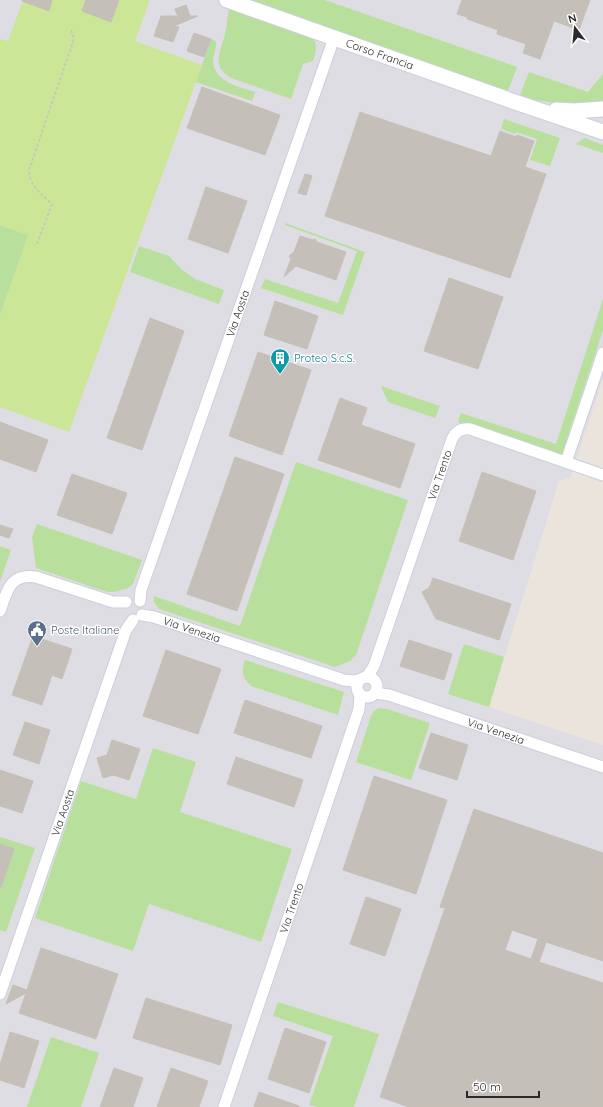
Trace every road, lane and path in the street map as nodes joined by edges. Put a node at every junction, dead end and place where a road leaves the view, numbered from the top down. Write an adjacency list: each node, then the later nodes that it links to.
1 (227, 0): 3 (street, Corso Francia)
2 (71, 30): 7 (path)
3 (334, 38): 4 (street, Corso Francia); 11 (street, Via Aosta)
4 (533, 108): 5 (street, Corso Francia); 6 (street, Corso Francia)
5 (603, 109)
6 (601, 130)
7 (37, 244)
8 (603, 353): 9 (street)
9 (566, 462): 10 (street, Via Trento); 13 (street, Via Trento)
10 (603, 475)
11 (133, 609): 12 (street, Via Venezia); 13 (street, Via Venezia); 15 (street, Via Aosta)
12 (0, 611)
13 (367, 687): 14 (street, Via Venezia); 16 (street, Via Trento)
14 (603, 767)
15 (0, 994)
16 (224, 1107)

